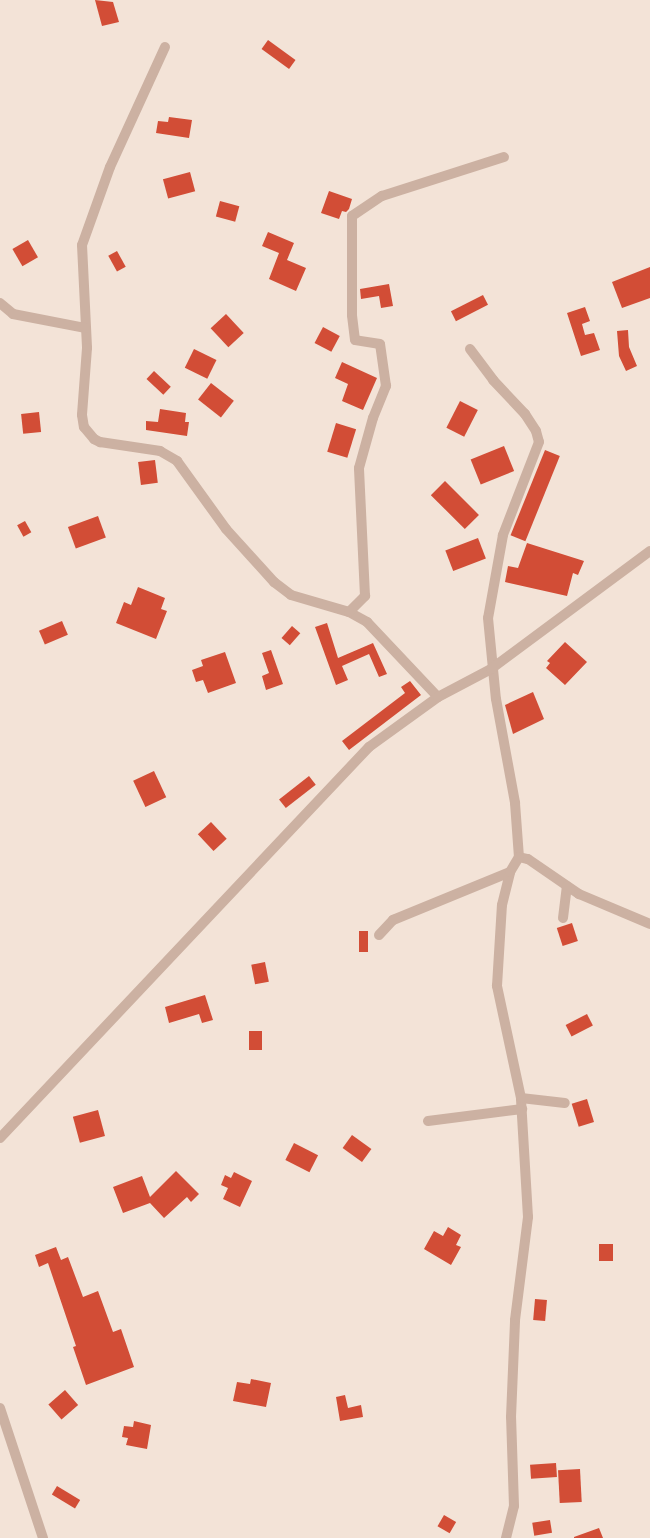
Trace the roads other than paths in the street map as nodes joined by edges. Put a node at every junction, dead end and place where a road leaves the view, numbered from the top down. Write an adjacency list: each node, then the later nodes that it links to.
1 (165, 47): 4 (street)
2 (504, 157): 7 (street)
3 (0, 303): 4 (street)
4 (86, 328): 7 (street)
5 (470, 349): 8 (street)
6 (650, 551): 8 (street)
7 (349, 612): 9 (street)
8 (491, 669): 9 (street); 10 (street)
9 (438, 697): 19 (street)
10 (519, 857): 11 (street); 12 (street)
11 (510, 872): 15 (street); 17 (street)
12 (567, 886): 13 (street); 14 (street)
13 (563, 918)
14 (650, 924)
15 (379, 934)
16 (565, 1103): 17 (street)
17 (522, 1104): 18 (street); 22 (street)
18 (428, 1121)
19 (0, 1138)
20 (0, 1408): 21 (street)
21 (43, 1538)
22 (506, 1538)

